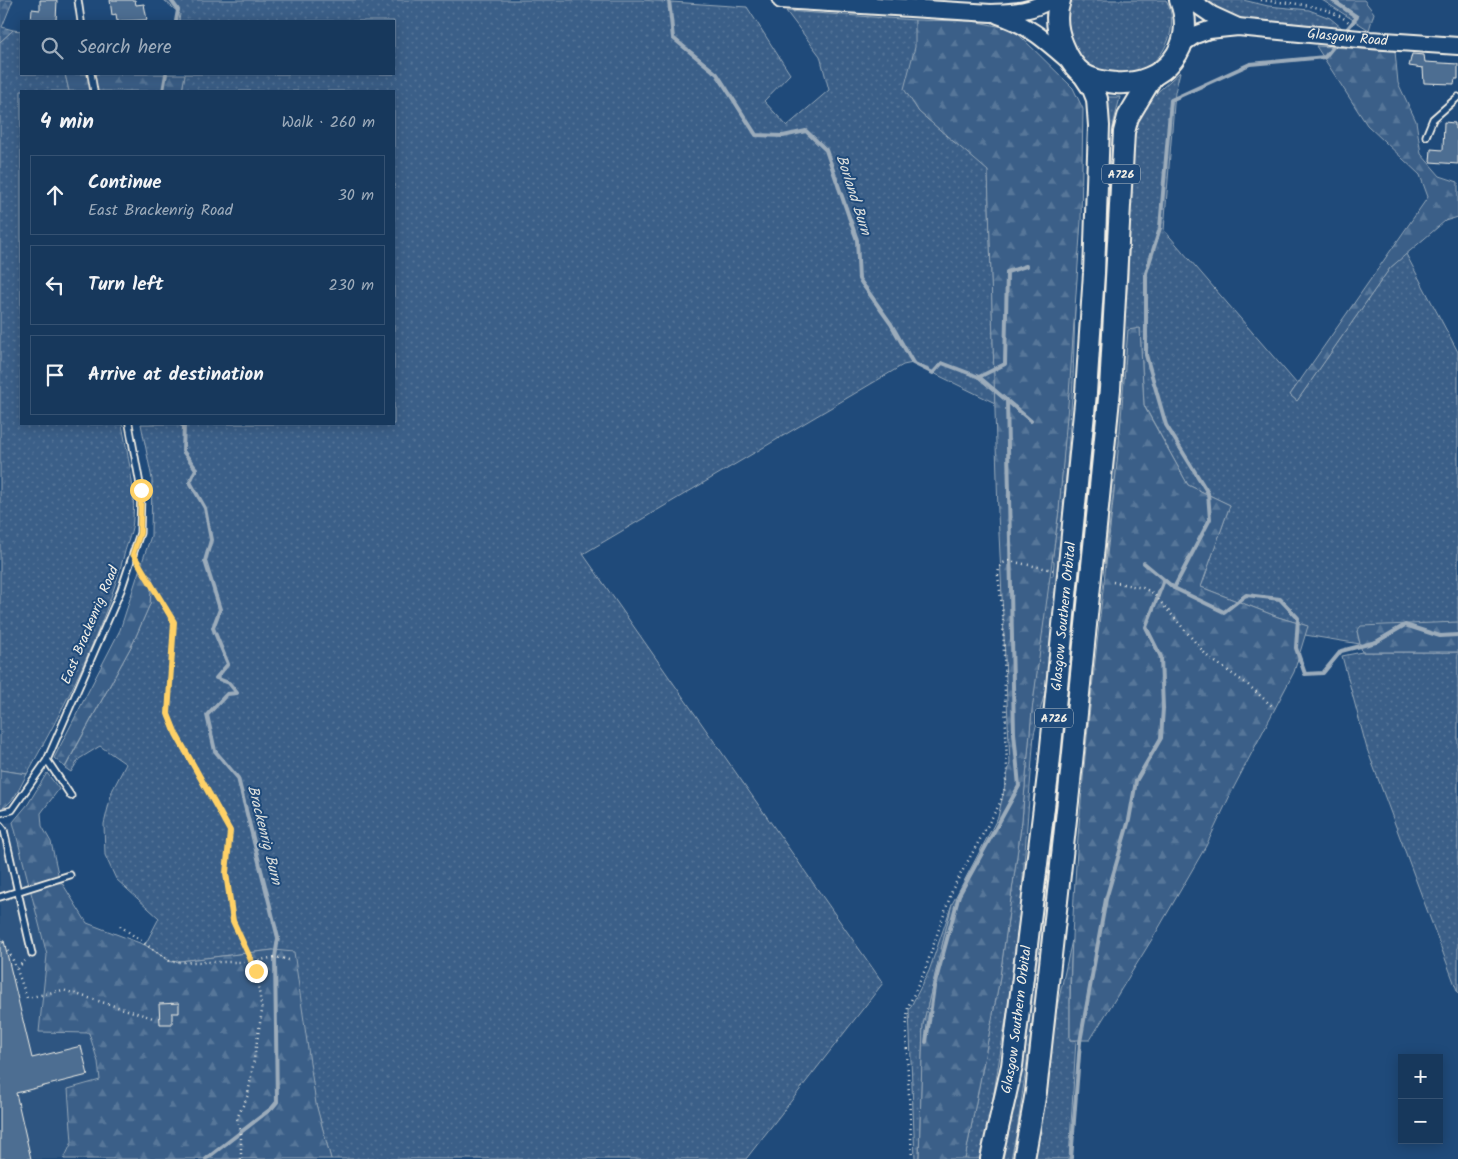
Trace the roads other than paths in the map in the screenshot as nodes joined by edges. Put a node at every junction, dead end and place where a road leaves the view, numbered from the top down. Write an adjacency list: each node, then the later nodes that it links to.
1 (78, 0): 8 (lane)
2 (781, 0): 7 (main road)
3 (1049, 0): 7 (main road)
4 (1060, 0): 12 (highway, A726)
5 (1180, 0): 10 (highway, A726)
6 (1190, 0): 9 (main road, Glasgow Road)
7 (991, 13): 12 (main road)
8 (82, 20)
9 (1238, 27): 10 (main road, Glasgow Road); 11 (main road, Glasgow Road)
10 (1182, 44): 14 (highway, A726)
11 (1458, 46)
12 (1080, 72): 14 (highway, A726); 27 (highway, Glasgow Southern Orbital / A726)
13 (91, 75): 15 (lane)
14 (1152, 77): 28 (highway, Glasgow Southern Orbital / A726)
15 (94, 90)
16 (1458, 97): 17 (lane)
17 (1426, 136)
18 (129, 425): 19 (lane, East Brackenrig Road)
19 (47, 760): 20 (lane); 21 (lane, East Brackenrig Road)
20 (71, 796)
21 (0, 813)
22 (0, 825): 24 (lane)
23 (70, 875): 24 (lane)
24 (18, 891): 25 (lane); 26 (lane)
25 (0, 897)
26 (32, 954)
27 (991, 1159)
28 (1024, 1159)

